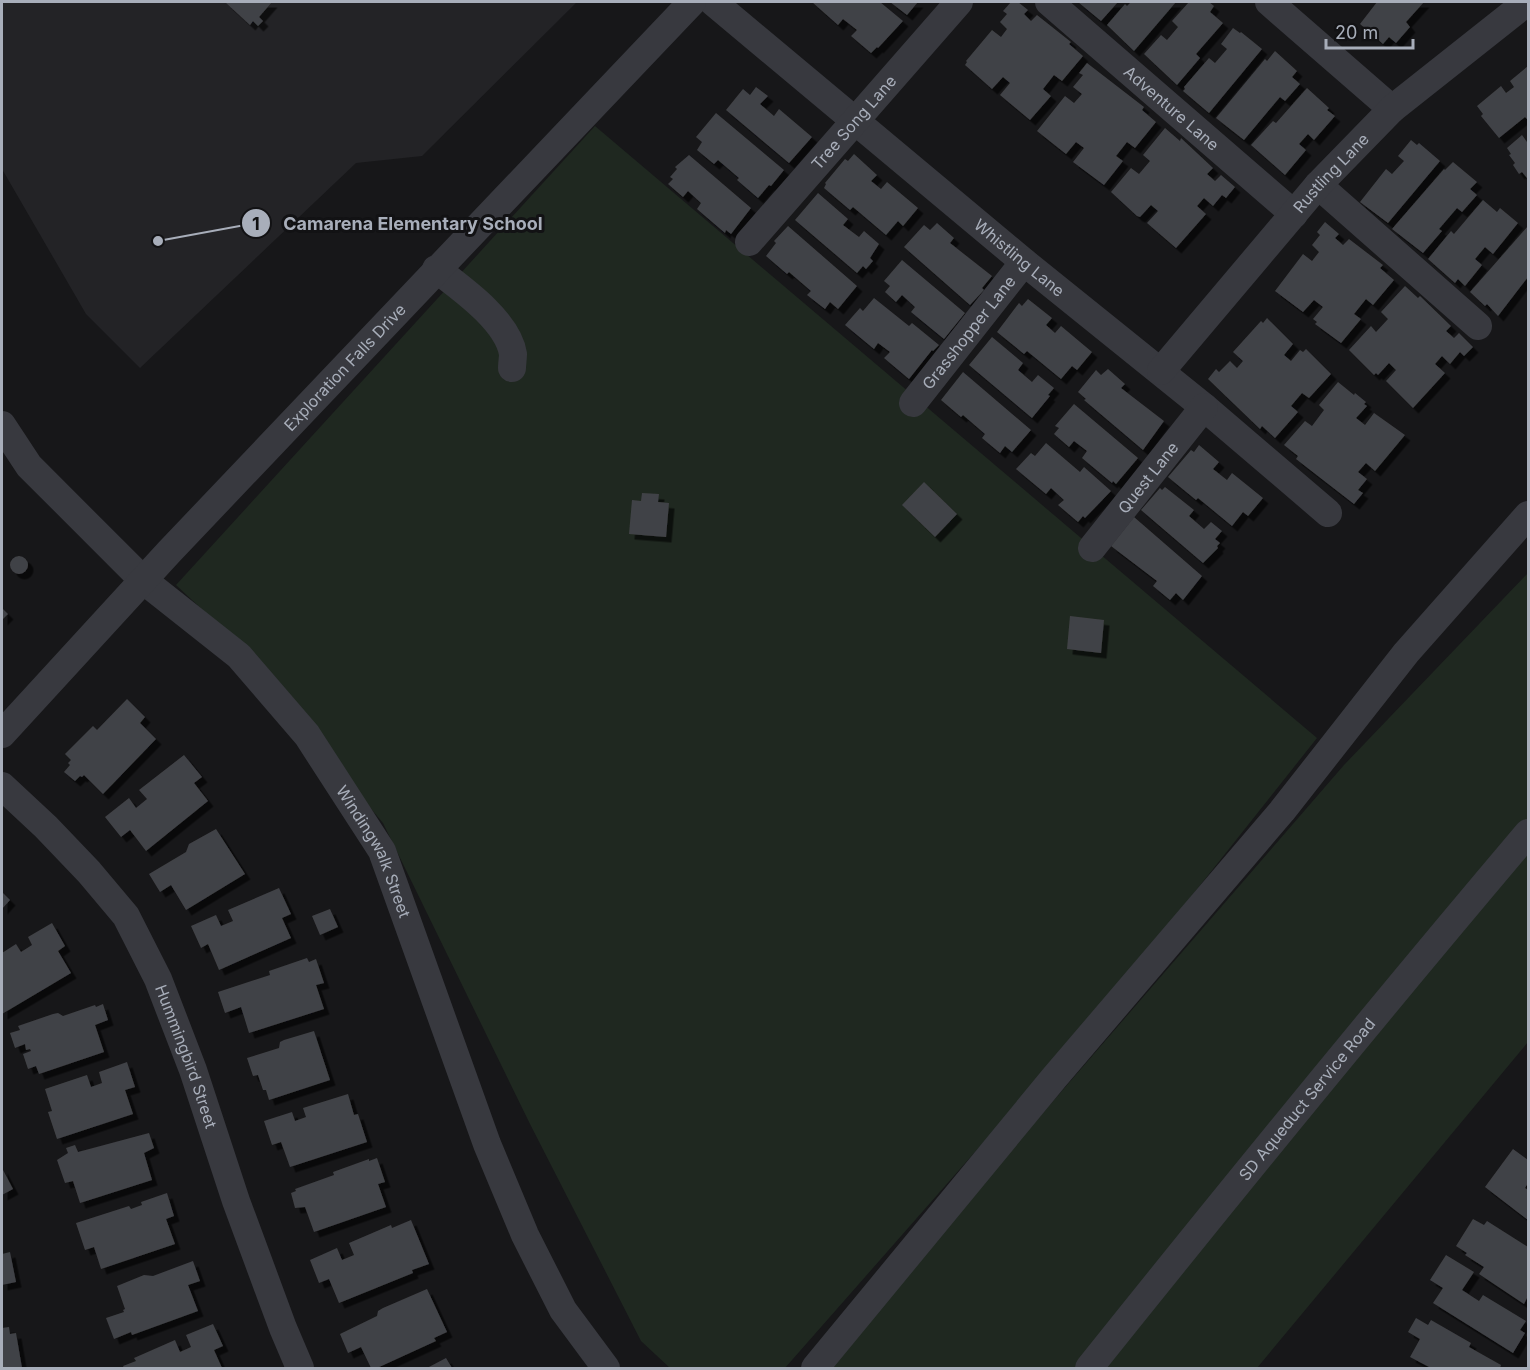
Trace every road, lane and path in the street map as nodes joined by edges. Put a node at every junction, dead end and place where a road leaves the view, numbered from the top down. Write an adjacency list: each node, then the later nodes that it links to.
1 (692, 2): 13 (street, Exploration Falls Drive)
2 (713, 2): 8 (street, Whistling Lane)
3 (959, 2): 8 (street, Tree Song Lane)
4 (1049, 2): 10 (street, Adventure Lane)
5 (1269, 2): 7 (street)
6 (1518, 9): 7 (street, Rustling Lane)
7 (1392, 109): 9 (street, Rustling Lane)
8 (855, 121): 11 (street, Tree Song Lane); 12 (street, Whistling Lane)
9 (1318, 185): 10 (street, Rustling Lane); 14 (street)
10 (1294, 214): 16 (street, Rustling Lane)
11 (749, 242)
12 (1024, 262): 16 (street, Whistling Lane); 17 (street, Grasshopper Lane)
13 (436, 269): 15 (street); 23 (street, Exploration Falls Drive)
14 (1479, 326)
15 (512, 368)
16 (1161, 371): 18 (street, Whistling Lane)
17 (913, 403)
18 (1204, 407): 20 (street, Whistling Lane); 22 (street, Quest Lane)
19 (2, 425): 23 (street, Windingwalk Street)
20 (1328, 513)
21 (1528, 515): 29 (street)
22 (1092, 548)
23 (143, 580): 24 (street, Exploration Falls Drive); 28 (street, Windingwalk Street)
24 (2, 734)
25 (2, 786): 27 (street, Hummingbird Street)
26 (1528, 832): 30 (street, SD Aqueduct Service Road)
27 (300, 1368)
28 (606, 1368)
29 (815, 1368)
30 (1089, 1368)

